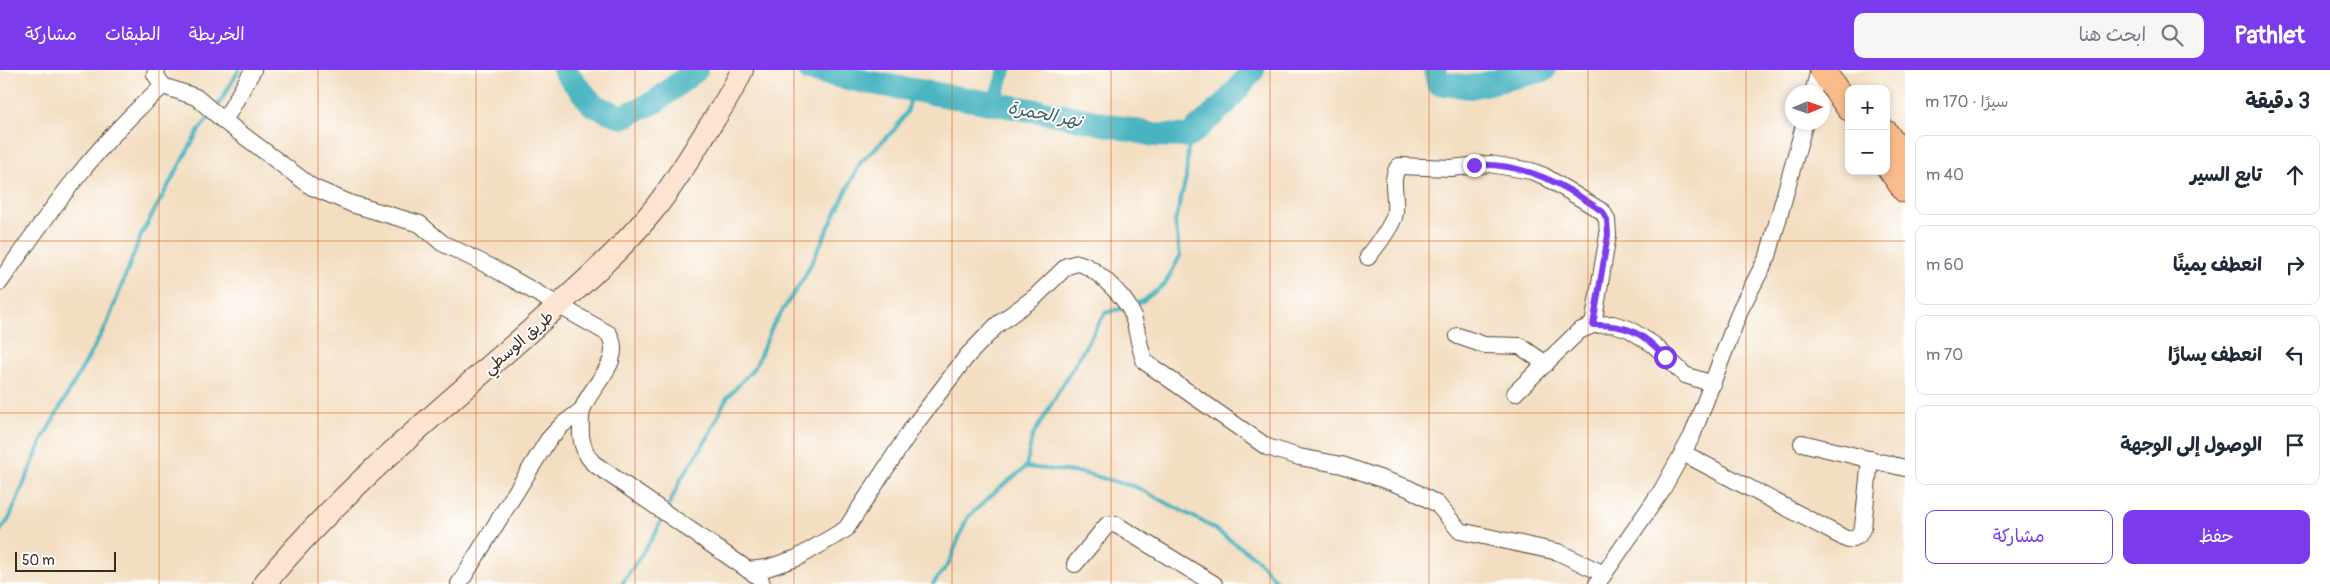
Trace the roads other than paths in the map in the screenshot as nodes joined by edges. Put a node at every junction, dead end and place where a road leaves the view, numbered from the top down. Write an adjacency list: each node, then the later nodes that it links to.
1 (157, 70): 8 (street)
2 (253, 70): 10 (street)
3 (1820, 70): 6 (street); 9 (main road)
4 (1840, 70): 7 (main road)
5 (741, 72): 18 (main road, طريق الوسطي)
6 (1815, 85)
7 (1851, 85)
8 (163, 86): 10 (street); 17 (street)
9 (1845, 103)
10 (224, 121): 18 (street)
11 (1803, 130): 22 (street)
12 (1890, 139): 13 (main road)
13 (1905, 162)
14 (1890, 169): 15 (main road)
15 (1905, 190)
16 (1368, 257): 19 (street)
17 (0, 282)
18 (559, 305): 24 (street); 32 (main road, طريق الوسطي)
19 (1593, 325): 21 (street); 22 (street)
20 (1458, 336): 21 (street)
21 (1546, 364): 23 (street)
22 (1713, 384): 26 (street)
23 (1515, 394)
24 (582, 410): 30 (street); 33 (street)
25 (1802, 443): 27 (street)
26 (1683, 453): 27 (street); 31 (street)
27 (1870, 460): 28 (street)
28 (1905, 468)
29 (1076, 564): 35 (street)
30 (748, 570): 31 (street); 34 (street)
31 (1600, 579)
32 (264, 584)
33 (459, 584)
34 (762, 584)
35 (1214, 584)

